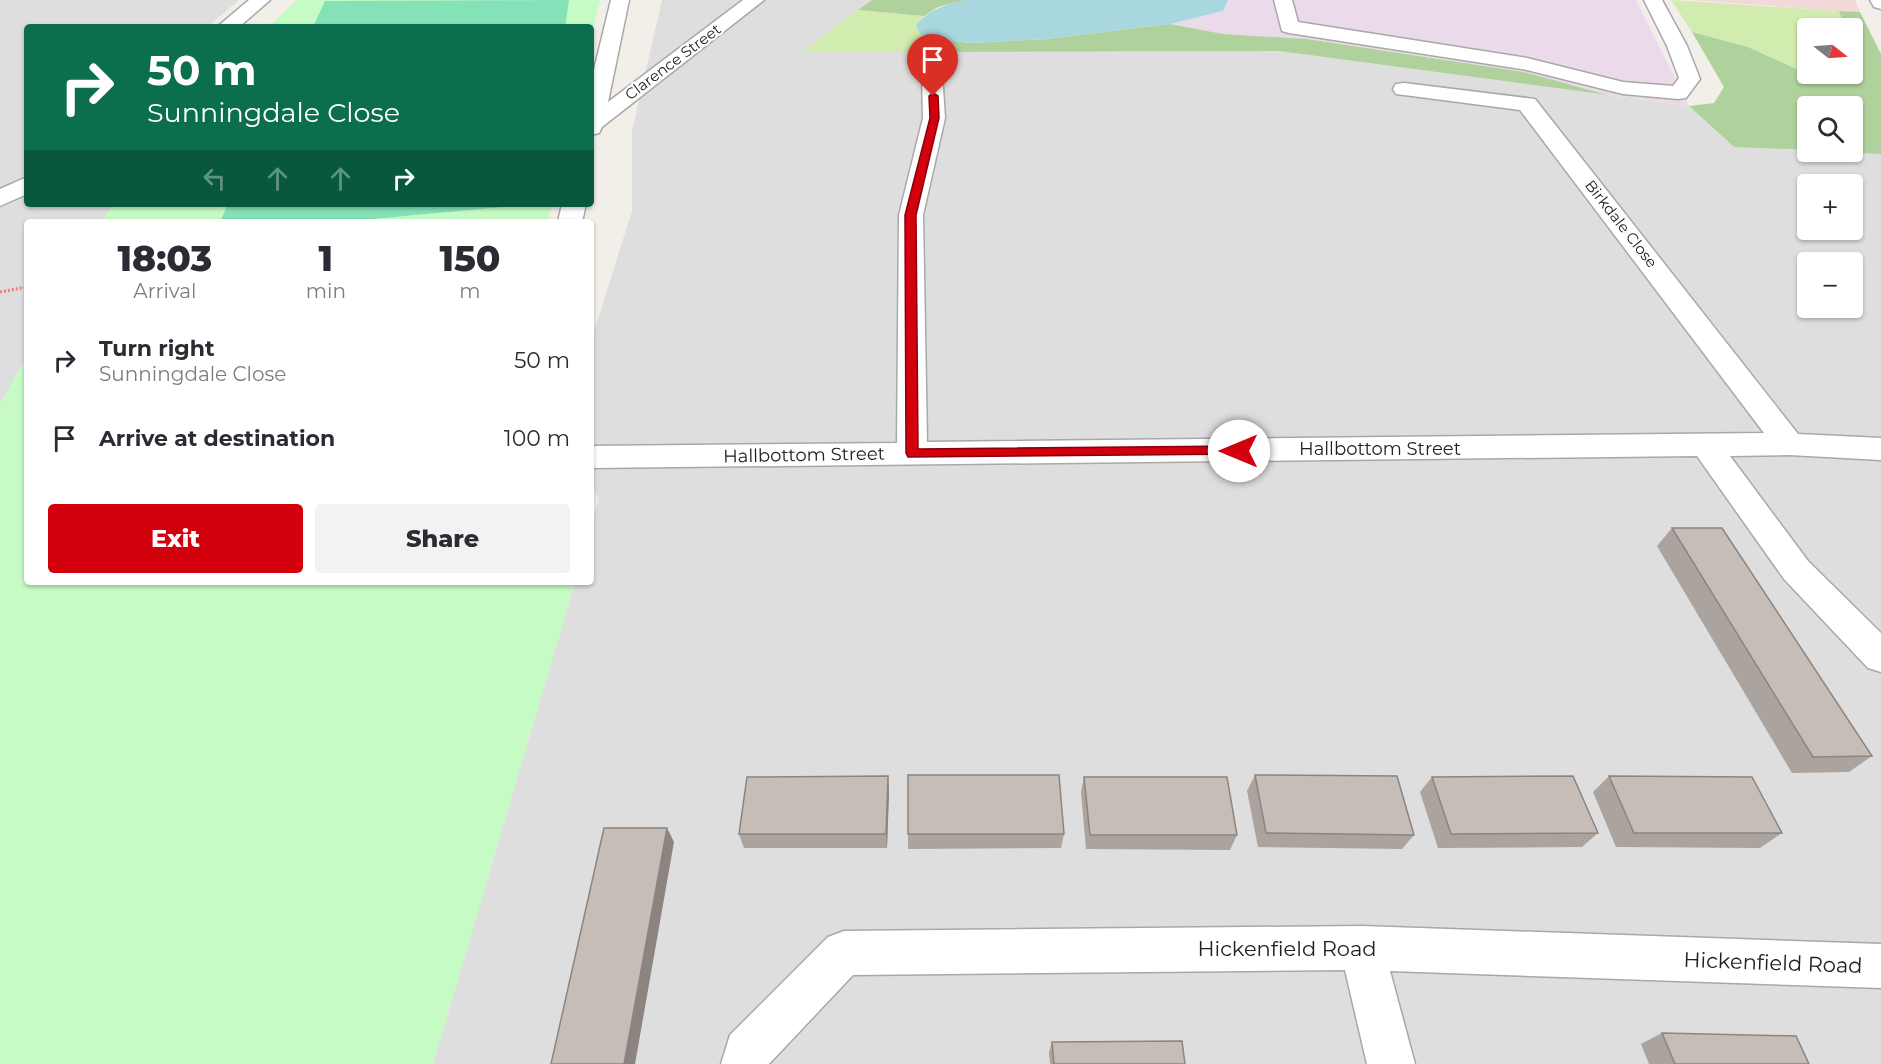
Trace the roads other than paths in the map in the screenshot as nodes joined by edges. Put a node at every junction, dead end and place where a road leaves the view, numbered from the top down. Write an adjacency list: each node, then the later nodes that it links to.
1 (261, 0): 6 (street)
2 (620, 0): 9 (street)
3 (755, 0): 10 (street, Clarence Street)
4 (1283, 0): 5 (street)
5 (1653, 0)
6 (231, 24)
7 (932, 73): 16 (street)
8 (1404, 89): 13 (street, Birkdale Close)
9 (594, 113)
10 (594, 124)
11 (24, 186): 12 (street)
12 (0, 199)
13 (1789, 444): 14 (street, Hallbottom Street); 15 (street, Hallbottom Street)
14 (1707, 447): 16 (street, Hallbottom Street); 18 (street)
15 (1881, 449)
16 (912, 453): 17 (street, Hallbottom Street)
17 (594, 457)
18 (1881, 657)
19 (1362, 948): 20 (street, Hickenfield Road); 21 (street, Hickenfield Road); 22 (street)
20 (1881, 966)
21 (745, 1064)
22 (1391, 1064)

